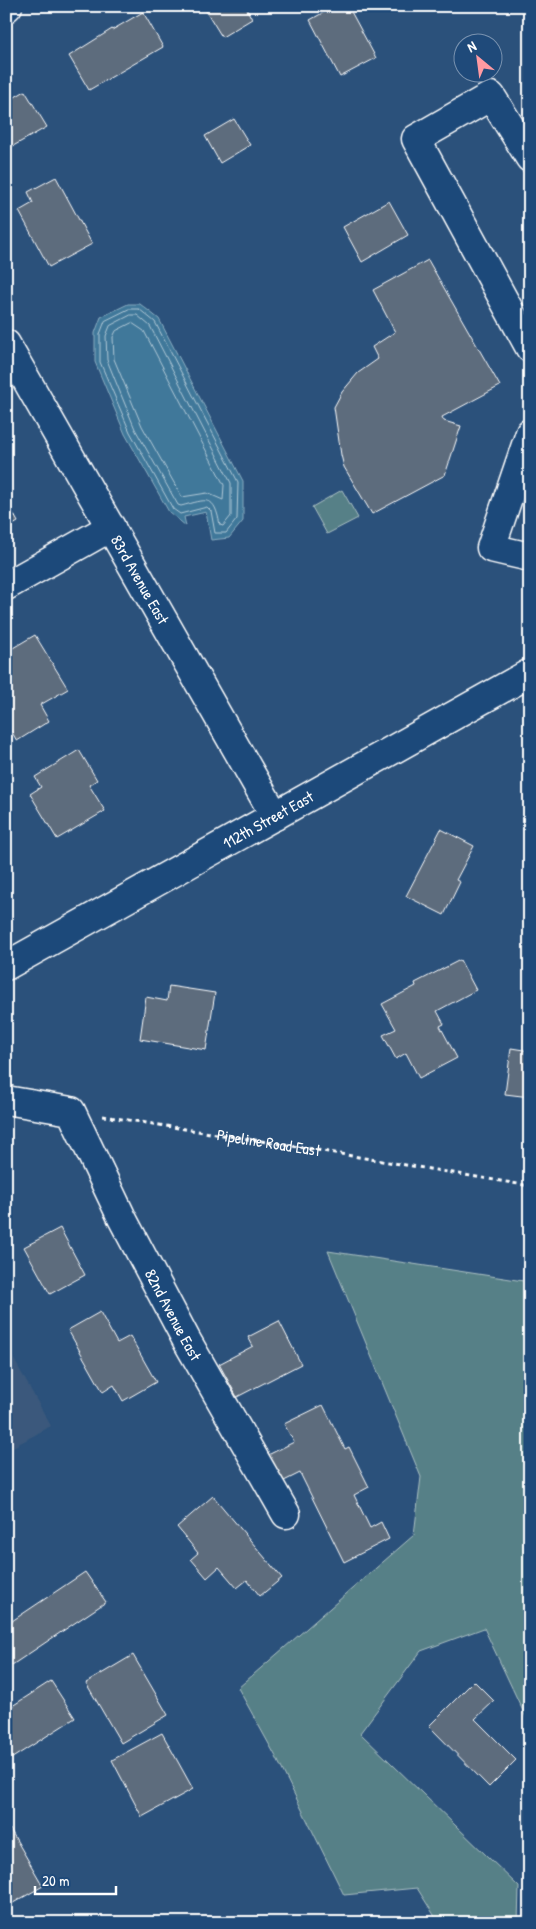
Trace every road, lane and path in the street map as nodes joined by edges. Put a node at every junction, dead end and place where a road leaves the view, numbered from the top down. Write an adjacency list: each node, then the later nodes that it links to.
1 (530, 158): 3 (street)
2 (6, 344): 5 (street, 83rd Avenue East)
3 (530, 348)
4 (530, 433): 6 (street)
5 (110, 527): 7 (street); 9 (street, 83rd Avenue East)
6 (530, 557)
7 (6, 586)
8 (530, 673): 9 (street, 112th Street East)
9 (274, 816): 10 (street, 112th Street East)
10 (6, 966)
11 (6, 1100): 12 (street)
12 (70, 1111): 13 (path, Pipeline Road East); 14 (street, 82nd Avenue East)
13 (530, 1186)
14 (286, 1514)

